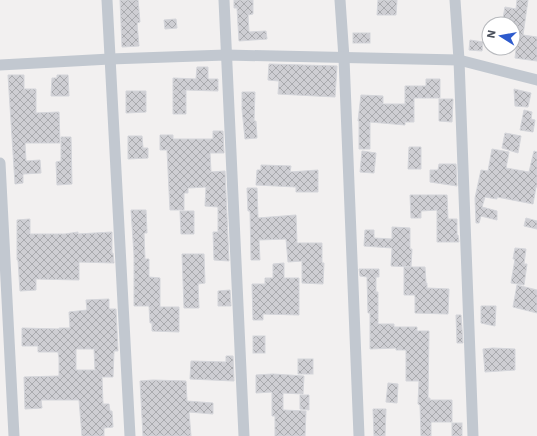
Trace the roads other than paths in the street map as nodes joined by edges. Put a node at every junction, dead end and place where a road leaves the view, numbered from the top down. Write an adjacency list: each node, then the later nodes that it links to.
1 (107, 0): 7 (street)
2 (224, 0): 5 (street)
3 (340, 0): 6 (street)
4 (455, 0): 8 (street)
5 (226, 56): 6 (street); 7 (street); 14 (street)
6 (344, 58): 8 (street); 15 (street)
7 (110, 59): 9 (street); 13 (street)
8 (459, 60): 10 (street); 16 (street)
9 (0, 65)
10 (537, 80)
11 (0, 163): 12 (street)
12 (14, 436)
13 (130, 436)
14 (244, 436)
15 (359, 436)
16 (474, 436)

